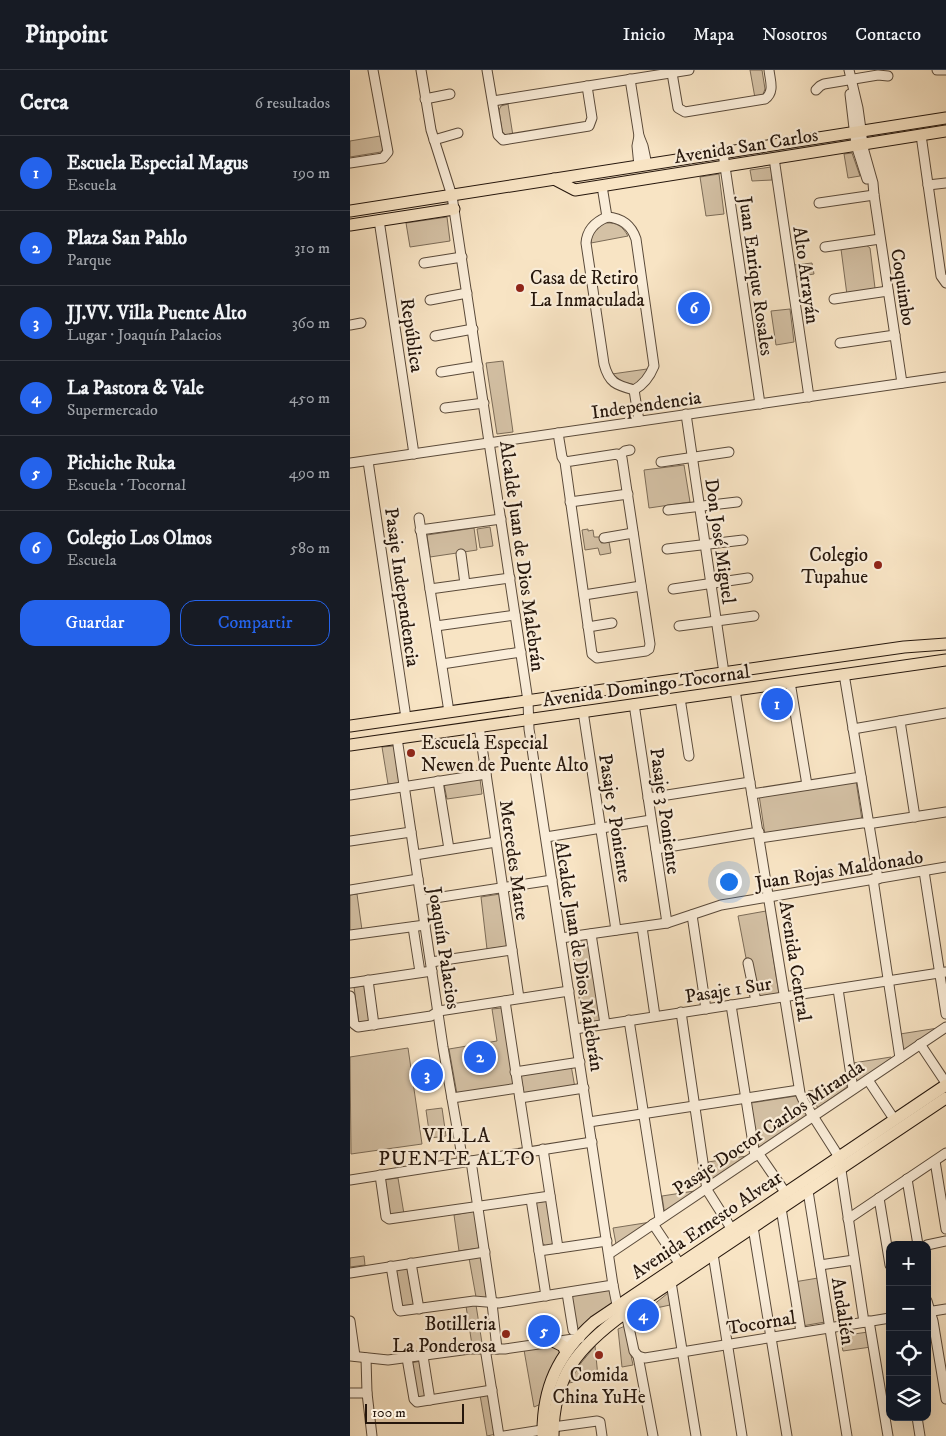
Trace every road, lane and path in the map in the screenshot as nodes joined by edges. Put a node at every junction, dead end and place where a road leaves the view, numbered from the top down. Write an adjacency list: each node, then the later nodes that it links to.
1 (373, 70): 30 (street)
2 (420, 70): 19 (street, Alcalde Juan de Dios Malebrán)
3 (488, 70): 20 (street)
4 (617, 70): 15 (street)
5 (688, 70): 10 (street)
6 (769, 70): 10 (street)
7 (849, 70): 14 (street, Coquimbo)
8 (938, 70): 9 (street)
9 (946, 70)
10 (672, 73): 11 (street)
11 (644, 74): 13 (street)
12 (888, 76): 14 (street)
13 (630, 79): 15 (street); 31 (street)
14 (850, 80): 17 (street); 22 (street, Coquimbo)
15 (618, 81): 16 (street)
16 (587, 86): 20 (street); 20 (street)
17 (816, 90)
18 (450, 94): 19 (street)
19 (425, 99): 26 (street, Alcalde Juan de Dios Malebrán)
20 (493, 101)
21 (946, 118): 22 (main road, Avenida San Carlos)
22 (857, 131): 27 (street, Coquimbo); 28 (main road, Avenida San Carlos)
23 (946, 131): 25 (main road, Avenida San Carlos)
24 (458, 133): 26 (street)
25 (921, 135): 27 (main road, Avenida San Carlos); 35 (street)
26 (434, 140): 38 (street, Alcalde Juan de Dios Malebrán)
27 (859, 145): 29 (main road, Avenida San Carlos); 37 (street, Coquimbo)
28 (723, 153): 31 (main road, Avenida San Carlos); 32 (street, Juan Enrique Rosales)
29 (774, 158): 32 (main road, Avenida San Carlos); 66 (street, Alto Arrayán)
30 (350, 163)
31 (643, 165): 33 (main road, Avenida San Carlos)
32 (725, 166): 36 (main road, Avenida San Carlos); 68 (street, Juan Enrique Rosales)
33 (554, 179): 36 (main road, Avenida San Carlos); 38 (main road, Avenida San Carlos)
34 (946, 183): 35 (street)
35 (928, 185): 50 (street)
36 (602, 186): 43 (street)
37 (874, 195): 39 (street); 46 (street, Coquimbo)
38 (452, 196): 40 (main road, Avenida San Carlos); 41 (street, Alcalde Juan de Dios Malebrán)
39 (819, 203)
40 (409, 210): 41 (main road, Avenida San Carlos); 42 (main road, Avenida San Carlos); 44 (main road, Avenida San Carlos)
41 (454, 210): 48 (street, Alcalde Juan de Dios Malebrán)
42 (350, 211)
43 (607, 217): 65 (street); 65 (street)
44 (379, 220): 45 (main road, Avenida San Carlos); 76 (street, República)
45 (350, 225)
46 (880, 238): 47 (street); 51 (street, Coquimbo)
47 (825, 247)
48 (462, 258): 49 (street); 52 (street, Alcalde Juan de Dios Malebrán)
49 (424, 264)
50 (945, 283)
51 (888, 291): 54 (street); 58 (street, Coquimbo)
52 (467, 293): 53 (street); 57 (street, Alcalde Juan de Dios Malebrán)
53 (430, 300)
54 (834, 300)
55 (361, 323): 56 (street)
56 (350, 325)
57 (473, 330): 59 (street); 61 (street, Alcalde Juan de Dios Malebrán)
58 (894, 335): 60 (street); 64 (street, Coquimbo)
59 (435, 336)
60 (840, 343)
61 (478, 366): 62 (street); 67 (street, Alcalde Juan de Dios Malebrán)
62 (441, 372)
63 (946, 377): 64 (street, Independencia)
64 (902, 383): 66 (street, Independencia)
65 (634, 390): 71 (street)
66 (809, 397): 68 (street, Independencia)
67 (484, 402): 69 (street); 73 (street, Alcalde Juan de Dios Malebrán)
68 (760, 404): 70 (street, Independencia)
69 (445, 408)
70 (686, 414): 71 (street, Independencia); 78 (street, Don José Miguel)
71 (639, 421): 72 (street, Independencia)
72 (560, 435): 73 (street, Independencia); 80 (street)
73 (490, 443): 76 (street, Independencia); 89 (street, Alcalde Juan de Dios Malebrán)
74 (630, 450): 77 (street)
75 (729, 452): 78 (street)
76 (414, 454): 79 (street, Independencia)
77 (620, 455): 80 (street); 83 (street)
78 (693, 458): 81 (street); 86 (street, Don José Miguel)
79 (368, 461): 82 (street, Independencia); 128 (street, Pasaje Independencia)
80 (564, 462): 84 (street)
81 (661, 462)
82 (350, 464)
83 (628, 494): 84 (street); 91 (street)
84 (570, 502): 104 (street)
85 (736, 502): 86 (street)
86 (700, 507): 87 (street); 94 (street, Don José Miguel)
87 (668, 510)
88 (419, 518): 90 (street)
89 (501, 519): 90 (street); 97 (street, Alcalde Juan de Dios Malebrán)
90 (420, 530): 103 (street)
91 (633, 533): 92 (street); 101 (street)
92 (604, 538)
93 (743, 540): 94 (street)
94 (705, 545): 95 (street); 99 (street, Don José Miguel)
95 (667, 549)
96 (461, 554): 100 (street)
97 (510, 578): 100 (street); 105 (street, Alcalde Juan de Dios Malebrán)
98 (748, 578): 99 (street)
99 (711, 583): 102 (street); 107 (street, Don José Miguel)
100 (465, 584): 103 (street)
101 (641, 586): 104 (street); 111 (street)
102 (672, 588)
103 (430, 589): 109 (street)
104 (584, 595): 111 (street)
105 (515, 615): 109 (street); 113 (street, Alcalde Juan de Dios Malebrán)
106 (754, 616): 107 (street)
107 (716, 621): 110 (street); 117 (street, Don José Miguel)
108 (612, 623): 111 (street)
109 (436, 626): 115 (street)
110 (679, 626)
111 (588, 627)
112 (946, 644): 116 (main road, Avenida Domingo Tocornal)
113 (521, 652): 115 (street); 123 (street, Alcalde Juan de Dios Malebrán)
114 (946, 661): 118 (main road, Avenida Domingo Tocornal)
115 (442, 664): 126 (street)
116 (777, 666): 117 (main road, Avenida Domingo Tocornal); 120 (main road)
117 (724, 673): 119 (main road, Avenida Domingo Tocornal)
118 (844, 674): 120 (main road, Avenida Domingo Tocornal); 133 (street)
119 (679, 680): 122 (main road); 123 (main road, Avenida Domingo Tocornal)
120 (785, 683): 121 (main road, Avenida Domingo Tocornal); 141 (street)
121 (735, 690): 122 (main road, Avenida Domingo Tocornal); 140 (street, Avenida Central)
122 (680, 698): 124 (main road, Avenida Domingo Tocornal); 136 (street)
123 (528, 701): 126 (main road, Avenida Domingo Tocornal); 129 (street, Alcalde Juan de Dios Malebrán)
124 (634, 704): 125 (main road, Avenida Domingo Tocornal); 145 (street, Pasaje 3 Poniente)
125 (583, 711): 129 (main road, Avenida Domingo Tocornal); 150 (street, Pasaje 5 Poniente)
126 (449, 712): 128 (main road, Avenida Domingo Tocornal)
127 (946, 714): 130 (street)
128 (406, 718): 131 (main road, Avenida Domingo Tocornal)
129 (528, 719): 132 (main road, Avenida Domingo Tocornal); 153 (street, Alcalde Juan de Dios Malebrán)
130 (900, 721): 133 (street); 147 (street)
131 (350, 726)
132 (479, 726): 134 (main road, Avenida Domingo Tocornal); 137 (street, Mercedes Matte)
133 (853, 729): 138 (street)
134 (397, 738): 135 (main road, Avenida Domingo Tocornal); 142 (street, Joaquín Palacios)
135 (350, 745)
136 (689, 756)
137 (486, 774): 139 (street); 155 (street, Mercedes Matte)
138 (861, 777): 141 (street); 149 (street)
139 (438, 781): 142 (street); 156 (street)
140 (750, 782): 143 (street, Avenida Central); 145 (street)
141 (807, 785): 143 (street)
142 (404, 786): 144 (street); 151 (street, Joaquín Palacios)
143 (752, 794): 152 (street, Avenida Central)
144 (350, 795)
145 (648, 798): 148 (street, Pasaje 3 Poniente)
146 (946, 812): 147 (street)
147 (916, 817): 149 (street)
148 (652, 820): 150 (street); 157 (street, Pasaje 3 Poniente)
149 (868, 823): 152 (street); 162 (street)
150 (601, 828): 153 (street); 173 (street, Pasaje 5 Poniente)
151 (411, 832): 154 (street); 158 (street, Joaquín Palacios)
152 (759, 835): 157 (street); 166 (street, Avenida Central)
153 (546, 837): 163 (street, Alcalde Juan de Dios Malebrán)
154 (350, 841)
155 (496, 842): 156 (street); 164 (street, Mercedes Matte)
156 (449, 849): 158 (street)
157 (656, 849): 169 (street, Pasaje 3 Poniente)
158 (415, 855): 161 (street, Joaquín Palacios)
159 (946, 867): 160 (street, Juan Rojas Maldonado)
160 (924, 871): 162 (street, Juan Rojas Maldonado); 181 (street)
161 (418, 879): 165 (street); 167 (street, Joaquín Palacios)
162 (876, 879): 166 (street, Juan Rojas Maldonado); 183 (street)
163 (552, 880): 164 (street); 176 (street, Alcalde Juan de Dios Malebrán)
164 (503, 888): 167 (street); 177 (street, Mercedes Matte)
165 (350, 890)
166 (769, 897): 168 (street, Juan Rojas Maldonado); 188 (street, Avenida Central)
167 (422, 900): 170 (street, Joaquín Palacios)
168 (692, 915): 169 (street, Juan Rojas Maldonado); 193 (street)
169 (667, 923): 172 (street, Juan Rojas Maldonado)
170 (425, 925): 171 (street); 179 (street, Joaquín Palacios)
171 (413, 926): 175 (street); 180 (street)
172 (642, 926): 173 (street, Juan Rojas Maldonado); 197 (street)
173 (616, 930): 174 (street, Juan Rojas Maldonado)
174 (591, 934): 176 (street, Juan Rojas Maldonado); 199 (street)
175 (350, 935)
176 (561, 938): 186 (street, Alcalde Juan de Dios Malebrán)
177 (512, 950): 179 (street); 189 (street, Mercedes Matte)
178 (748, 962): 191 (street)
179 (432, 966): 180 (street); 194 (street, Joaquín Palacios)
180 (420, 972): 182 (street)
181 (943, 973): 183 (street, Pasaje 1 Sur); 196 (street)
182 (368, 980): 184 (street); 200 (street)
183 (889, 981): 185 (street, Pasaje 1 Sur); 204 (street)
184 (350, 983)
185 (838, 988): 188 (street, Pasaje 1 Sur); 211 (street)
186 (569, 990): 189 (street); 202 (street, Alcalde Juan de Dios Malebrán)
187 (350, 996): 200 (street)
188 (785, 997): 191 (street, Pasaje 1 Sur); 212 (street, Avenida Central)
189 (519, 998): 190 (street)
190 (504, 1000): 194 (street); 206 (street)
191 (756, 1001): 192 (street, Pasaje 1 Sur)
192 (731, 1005): 193 (street, Pasaje 1 Sur); 215 (street)
193 (706, 1009): 195 (street, Pasaje 1 Sur)
194 (439, 1011): 200 (street); 213 (street, Joaquín Palacios)
195 (681, 1012): 197 (street, Pasaje 1 Sur); 217 (street)
196 (946, 1014)
197 (655, 1016): 198 (street, Pasaje 1 Sur)
198 (629, 1020): 199 (street, Pasaje 1 Sur); 218 (street)
199 (605, 1024): 202 (street, Pasaje 1 Sur)
200 (374, 1025)
201 (946, 1027): 203 (street, Pasaje Doctor Carlos Miranda)
202 (575, 1029): 205 (street, Alcalde Juan de Dios Malebrán)
203 (920, 1044): 204 (street, Pasaje Doctor Carlos Miranda); 208 (street)
204 (900, 1058): 207 (street, Pasaje Doctor Carlos Miranda)
205 (580, 1062): 206 (street); 210 (street, Alcalde Juan de Dios Malebrán)
206 (516, 1072): 209 (street)
207 (868, 1080): 211 (street, Pasaje Doctor Carlos Miranda); 220 (street)
208 (946, 1084): 220 (main road, Avenida Ernesto Alvear)
209 (518, 1088): 213 (street); 214 (street)
210 (584, 1088): 214 (street); 221 (street, Alcalde Juan de Dios Malebrán)
211 (853, 1089): 219 (street, Pasaje Doctor Carlos Miranda)
212 (800, 1090): 215 (street); 219 (street, Avenida Central)
213 (452, 1098): 228 (street, Joaquín Palacios)
214 (520, 1098): 224 (street)
215 (746, 1098): 217 (street); 226 (street)
216 (946, 1098): 230 (main road, Avenida Ernesto Alvear)
217 (695, 1106): 218 (street); 234 (street)
218 (644, 1114): 221 (street); 243 (street)
219 (813, 1116): 226 (street, Pasaje Doctor Carlos Miranda); 227 (street, Avenida Central)
220 (894, 1120): 227 (main road, Avenida Ernesto Alvear)
221 (589, 1122): 222 (street, Alcalde Juan de Dios Malebrán)
222 (592, 1142): 223 (street); 247 (street, Alcalde Juan de Dios Malebrán)
223 (543, 1149): 224 (street); 237 (street)
224 (528, 1152): 228 (street)
225 (946, 1153): 229 (street)
226 (756, 1155): 234 (street, Pasaje Doctor Carlos Miranda); 236 (street)
227 (839, 1157): 230 (street, Avenida Central); 236 (main road, Avenida Ernesto Alvear)
228 (467, 1161): 231 (street); 240 (street, Joaquín Palacios)
229 (935, 1161): 232 (street); 246 (street)
230 (840, 1169): 235 (main road, Avenida Ernesto Alvear); 242 (street, Avenida Central)
231 (380, 1175): 233 (street); 240 (street)
232 (907, 1179): 238 (street); 249 (street)
233 (350, 1180)
234 (707, 1188): 243 (street, Pasaje Doctor Carlos Miranda); 245 (street)
235 (808, 1191): 241 (main road, Avenida Ernesto Alvear); 260 (street, Andalién)
236 (785, 1192): 245 (main road, Avenida Ernesto Alvear)
237 (550, 1196): 239 (street); 252 (street)
238 (878, 1198): 242 (street); 248 (street)
239 (532, 1199): 240 (street); 253 (street)
240 (478, 1206): 254 (street, Joaquín Palacios)
241 (781, 1208): 244 (main road, Avenida Ernesto Alvear); 277 (street)
242 (848, 1219): 257 (street, Avenida Central)
243 (656, 1222): 255 (street, Pasaje Doctor Carlos Miranda); 259 (street)
244 (754, 1227): 256 (main road, Avenida Ernesto Alvear); 280 (street)
245 (731, 1228): 259 (main road, Avenida Ernesto Alvear)
246 (946, 1229)
247 (607, 1241): 252 (street); 255 (street, Alcalde Juan de Dios Malebrán)
248 (887, 1241)
249 (917, 1241)
250 (946, 1241): 251 (street)
251 (931, 1244)
252 (558, 1248): 253 (street)
253 (539, 1251): 266 (street)
254 (484, 1252): 258 (street); 267 (street, Joaquín Palacios)
255 (609, 1254): 264 (street, Alcalde Juan de Dios Malebrán)
256 (713, 1254): 263 (main road, Avenida Ernesto Alvear); 282 (street)
257 (854, 1260): 260 (street); 275 (street, Avenida Central)
258 (412, 1263): 261 (street); 268 (street)
259 (680, 1263): 269 (main road, Avenida Ernesto Alvear)
260 (820, 1265): 276 (street, Andalién)
261 (391, 1266): 262 (street); 268 (street)
262 (350, 1273)
263 (671, 1282): 269 (main road, Avenida Ernesto Alvear); 286 (street)
264 (613, 1286): 265 (street); 269 (street, Alcalde Juan de Dios Malebrán)
265 (567, 1293): 266 (street); 278 (street)
266 (546, 1296): 267 (street)
267 (492, 1303): 268 (street); 284 (street, Joaquín Palacios)
268 (419, 1309)
269 (621, 1309): 278 (main road, Avenida Ernesto Alvear); 279 (main road, Avenida Ernesto Alvear); 289 (street, Alcalde Juan de Dios Malebrán)
270 (946, 1309): 271 (street)
271 (931, 1312)
272 (931, 1317): 295 (street)
273 (886, 1319): 275 (street, Tocornal)
274 (350, 1321): 287 (street)
275 (867, 1322): 276 (street, Tocornal); 308 (street, Avenida Central)
276 (830, 1328): 277 (street, Tocornal); 307 (street, Andalién)
277 (801, 1332): 280 (street, Tocornal)
278 (575, 1334): 279 (street); 281 (street); 285 (main road, Avenida Ernesto Alvear)
279 (595, 1336): 298 (main road, Avenida Ernesto Alvear)
280 (771, 1337): 282 (street, Tocornal); 306 (street)
281 (555, 1342): 284 (street); 285 (main road)
282 (727, 1344): 286 (street, Tocornal); 305 (street)
283 (485, 1348): 284 (street); 288 (street); 292 (street)
284 (497, 1349)
285 (566, 1352): 298 (main road, Avenida Ernesto Alvear)
286 (683, 1352): 289 (street, Tocornal); 304 (street)
287 (353, 1356): 290 (street)
288 (423, 1356): 291 (street); 296 (street)
289 (638, 1356): 303 (street, Alcalde Juan de Dios Malebrán)
290 (366, 1358): 291 (street); 294 (street)
291 (407, 1358): 296 (street)
292 (492, 1390): 296 (street); 300 (street)
293 (350, 1393): 294 (street)
294 (367, 1393): 299 (street)
295 (946, 1399)
296 (430, 1400)
297 (918, 1421): 309 (street)
298 (548, 1432): 301 (street); 302 (street)
299 (372, 1436)
300 (499, 1436)
301 (504, 1436)
302 (602, 1436)
303 (653, 1436)
304 (696, 1436)
305 (742, 1436)
306 (787, 1436)
307 (847, 1436)
308 (888, 1436)
309 (920, 1436)

